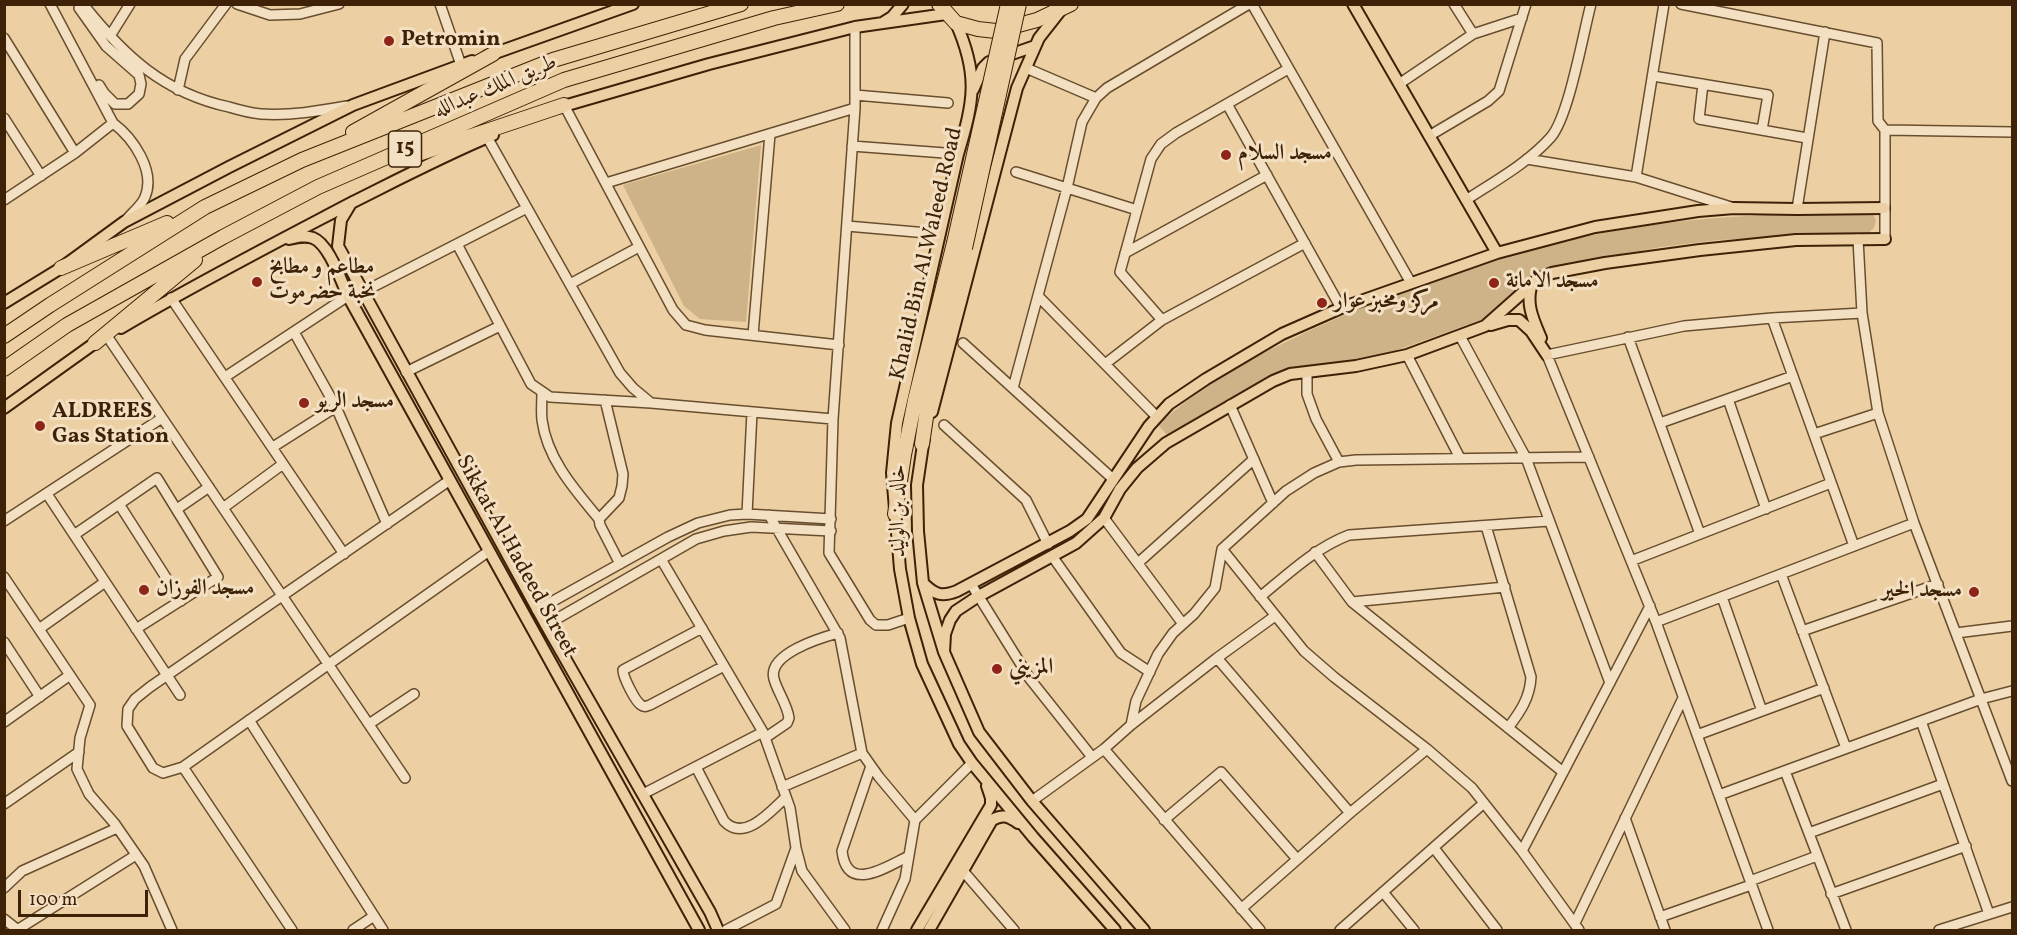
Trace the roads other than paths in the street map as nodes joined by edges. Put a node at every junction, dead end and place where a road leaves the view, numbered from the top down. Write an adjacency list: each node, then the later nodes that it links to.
1 (50, 4): 24 (street)
2 (77, 4): 24 (street)
3 (83, 4): 31 (street)
4 (130, 4): 31 (street)
5 (226, 4): 41 (street)
6 (237, 4): 7 (street)
7 (339, 4)
8 (440, 4): 35 (street)
9 (633, 4): 23 (main road)
10 (741, 4): 63 (highway, طريق الملك عبدالله / 15)
11 (837, 4): 69 (highway, طريق الملك عبدالله / 15)
12 (903, 4): 27 (main road)
13 (1008, 4): 89 (highway, Khalid Bin Al Waleed Road, bridge)
14 (1019, 4): 89 (highway, Khalid Bin Al Waleed Road, bridge)
15 (1250, 4): 37 (street); 44 (street)
16 (1353, 4): 39 (main road)
17 (1454, 4): 30 (street)
18 (1526, 4): 26 (street)
19 (1591, 4): 62 (street)
20 (1664, 4): 38 (street)
21 (1682, 4): 29 (street)
22 (1066, 7): 25 (highway, خالد بن الوليد); 33 (main road, خالد بن الوليد)
23 (614, 8): 34 (main road)
24 (56, 14): 51 (street)
25 (947, 14): 27 (main road); 42 (main road, خالد بن الوليد)
26 (1522, 18): 30 (street); 56 (street)
27 (881, 23): 28 (main road)
28 (855, 27): 43 (street); 48 (main road)
29 (1825, 32): 53 (street); 58 (street)
30 (1473, 34): 39 (street)
31 (110, 36): 41 (street)
32 (4, 38): 60 (street)
33 (1035, 46): 36 (main road, خالد بن الوليد); 42 (main road)
34 (493, 54): 35 (main road); 63 (highway)
35 (461, 64): 47 (main road)
36 (1026, 68): 44 (street); 141 (main road, خالد بن الوليد)
37 (1288, 69): 46 (street); 95 (street)
38 (1653, 76): 40 (street); 67 (street)
39 (1399, 84): 56 (main road)
40 (1703, 84): 52 (street); 52 (street)
41 (178, 90): 47 (street)
42 (973, 91): 61 (main road, خالد بن الوليد)
43 (855, 95): 45 (street); 49 (street)
44 (1096, 98): 70 (street)
45 (948, 103)
46 (1227, 104): 65 (street); 79 (street)
47 (352, 105): 80 (main road)
48 (564, 105): 57 (main road); 68 (street); 69 (highway)
49 (855, 108): 55 (street); 59 (street)
50 (4, 118): 66 (street)
51 (113, 123): 60 (street); 80 (street)
52 (1762, 130): 58 (street)
53 (1885, 130): 54 (street); 77 (street)
54 (2013, 132)
55 (770, 134): 68 (street); 110 (street)
56 (1429, 135): 72 (main road)
57 (487, 137): 73 (main road); 75 (street)
58 (1807, 138): 78 (street)
59 (852, 146): 61 (street); 81 (street)
60 (75, 153): 66 (street)
61 (958, 154): 82 (main road, خالد بن الوليد)
62 (1527, 159): 67 (street); 72 (street)
63 (302, 160): 74 (highway, طريق الملك عبدالله / 15)
64 (1016, 172): 70 (street)
65 (1267, 175): 87 (street); 92 (street)
66 (41, 176): 71 (street)
67 (1636, 177): 76 (street)
68 (606, 183): 90 (street)
69 (318, 187): 83 (highway, طريق الملك عبدالله / 15)
70 (1066, 188): 79 (street); 100 (street)
71 (4, 200)
72 (1466, 200): 93 (main road)
73 (351, 204): 86 (main road); 91 (main road)
74 (205, 207): 94 (highway); 111 (highway, طريق الملك عبدالله / 15)
75 (527, 208): 88 (street); 96 (street)
76 (1734, 208): 78 (main road); 93 (main road)
77 (1884, 208): 78 (main road); 85 (street)
78 (1797, 209)
79 (1137, 210): 92 (street)
80 (124, 222): 94 (main road)
81 (847, 226): 82 (street); 116 (street)
82 (939, 234): 160 (main road, خالد بن الوليد)
83 (223, 237): 114 (highway); 120 (highway, طريق الملك عبدالله / 15)
84 (1858, 239): 85 (main road); 97 (main road); 104 (street)
85 (1885, 239)
86 (277, 241): 91 (main road, Sikkat Al Hadeed Street); 101 (main road)
87 (1305, 243): 103 (street); 106 (street)
88 (457, 244): 98 (street); 107 (street)
89 (959, 246): 141 (highway, Khalid Bin Al Waleed Road); 160 (highway, Khalid Bin Al Waleed Road)
90 (639, 247): 96 (street); 110 (street)
91 (333, 249): 98 (main road, Sikkat Al Hadeed Street); 99 (main road, Sikkat Al Hadeed Street)
92 (1125, 253): 106 (street)
93 (1497, 253): 95 (main road)
94 (61, 268): 102 (main road)
95 (1411, 283): 103 (main road)
96 (570, 284): 129 (street)
97 (1531, 286): 108 (main road); 117 (main road)
98 (363, 292): 121 (main road, Sikkat Al Hadeed Street)
99 (348, 296): 109 (street); 150 (main road, Sikkat Al Hadeed Street)
100 (1038, 296): 119 (street); 125 (street)
101 (171, 298): 114 (main road); 124 (street)
102 (4, 303)
103 (1341, 308): 135 (main road)
104 (1862, 313): 105 (street); 134 (street)
105 (1773, 318): 113 (street); 123 (street)
106 (1162, 320): 119 (street)
107 (500, 326): 121 (street); 126 (street)
108 (1485, 326): 112 (main road); 117 (main road)
109 (294, 332): 124 (street); 131 (street)
110 (753, 335): 116 (street)
111 (4, 336)
112 (1460, 336): 118 (main road); 145 (street)
113 (1628, 337): 117 (street); 138 (street)
114 (101, 339): 132 (main road); 136 (street)
115 (963, 343): 125 (street)
116 (839, 345): 137 (street)
117 (1547, 355): 143 (street)
118 (1407, 356): 122 (main road); 144 (street)
119 (1105, 364): 135 (street)
120 (4, 369)
121 (406, 372): 199 (main road, Sikkat Al Hadeed Street)
122 (1306, 373): 130 (main road); 147 (street)
123 (1793, 376): 127 (street); 140 (street)
124 (225, 377): 142 (street)
125 (1013, 388): 149 (street)
126 (542, 392): 128 (street); 163 (street)
127 (1728, 399): 138 (street); 158 (street)
128 (604, 400): 129 (street); 163 (street)
129 (651, 403): 133 (street)
130 (1230, 405): 146 (street); 162 (main road)
131 (336, 407): 142 (street); 168 (street)
132 (4, 408)
133 (752, 412): 137 (street); 159 (street)
134 (1878, 413): 140 (street); 167 (street)
135 (1157, 417): 149 (main road)
136 (162, 418): 152 (street); 153 (street)
137 (833, 419): 164 (street)
138 (1660, 423): 172 (street)
139 (944, 424): 174 (street)
140 (1814, 434): 151 (street)
141 (922, 444): 188 (main road, خالد بن الوليد)
142 (273, 447): 148 (street)
143 (1589, 457): 145 (street); 182 (street)
144 (1460, 458): 145 (street); 147 (street)
145 (1526, 458): 166 (street)
146 (1254, 459): 154 (street); 183 (street)
147 (1339, 462): 154 (street)
148 (283, 464): 156 (street); 179 (street)
149 (1113, 479): 174 (main road)
150 (450, 480): 168 (street); 177 (main road, Sikkat Al Hadeed Street)
151 (1831, 483): 158 (street); 175 (street)
152 (209, 487): 156 (street); 157 (street)
153 (47, 494): 165 (street); 173 (street)
154 (1273, 503): 176 (street)
155 (119, 504): 157 (street); 173 (street); 196 (street)
156 (223, 508): 192 (street)
157 (177, 509): 196 (street)
158 (1766, 509): 172 (street)
159 (747, 514): 161 (street); 184 (street)
160 (895, 514): 201 (main road, خالد بن الوليد)
161 (769, 515): 164 (street); 170 (street)
162 (1104, 518): 180 (main road); 183 (street)
163 (599, 519): 184 (street)
164 (831, 519): 171 (street)
165 (4, 521)
166 (1549, 521): 169 (street); 220 (street)
167 (1914, 523): 175 (street); 190 (street)
168 (387, 524): 179 (street)
169 (1486, 526): 178 (street); 191 (street)
170 (777, 528): 171 (street); 181 (street); 210 (street)
171 (831, 531): 201 (street)
172 (1700, 534): 182 (street)
173 (74, 535): 187 (street)
174 (1048, 544): 189 (main road)
175 (1854, 546): 185 (street)
176 (1222, 549): 194 (street); 203 (street)
177 (489, 551): 215 (street); 291 (main road, Sikkat Al Hadeed Street)
178 (1315, 552): 194 (street); 197 (street)
179 (344, 554): 192 (street)
180 (1052, 556): 193 (main road); 217 (street)
181 (661, 559): 204 (street); 206 (street)
182 (1631, 561): 198 (street)
183 (1137, 563): 203 (street)
184 (620, 564): 199 (street)
185 (1781, 574): 195 (street); 209 (street)
186 (5, 578): 207 (street)
187 (105, 582): 207 (street); 208 (street)
188 (923, 584): 189 (main road); 213 (main road, خالد بن الوليد)
189 (971, 584): 193 (street)
190 (1938, 584): 209 (street); 211 (street)
191 (1505, 587): 197 (street); 234 (street)
192 (282, 596): 215 (street); 219 (street)
193 (977, 597): 213 (main road); 242 (street)
194 (1260, 597): 200 (street)
195 (1722, 597): 202 (street); 228 (street)
196 (181, 601): 208 (street)
197 (1352, 602): 234 (street)
198 (1650, 606): 202 (street); 220 (street)
199 (537, 610): 204 (main road, Sikkat Al Hadeed Street)
200 (1275, 616): 214 (street); 239 (street)
201 (909, 618): 243 (main road, خالد بن الوليد)
202 (1656, 622): 226 (street)
203 (1183, 624): 217 (street)
204 (546, 625): 253 (main road, Sikkat Al Hadeed Street)
205 (2013, 626): 211 (street)
206 (702, 628): 216 (street); 216 (street)
207 (39, 629): 218 (street)
208 (136, 629): 219 (street)
209 (1802, 631): 221 (street)
210 (837, 633): 235 (street); 241 (street)
211 (1956, 633): 227 (street)
212 (4, 642): 225 (street)
213 (944, 652): 255 (main road, خالد بن الوليد)
214 (1217, 658): 233 (street); 258 (street)
215 (328, 664): 229 (street); 232 (street)
216 (724, 666): 235 (street)
217 (1150, 672): 233 (street)
218 (70, 675): 225 (street); 240 (street)
219 (167, 676): 224 (street); 245 (street)
220 (1610, 683): 248 (street)
221 (1824, 688): 228 (street); 237 (street)
222 (2013, 691): 227 (street)
223 (414, 694): 232 (street)
224 (180, 695)
225 (40, 697): 231 (street)
226 (1683, 698): 236 (street); 259 (street)
227 (1981, 699): 230 (street); 250 (street)
228 (1762, 711): 236 (street)
229 (249, 720): 245 (street); 281 (street)
230 (1921, 721): 237 (street); 251 (street)
231 (4, 722)
232 (369, 724): 249 (street)
233 (1131, 725): 238 (street)
234 (1508, 728): 248 (street)
235 (764, 735): 246 (street); 252 (street)
236 (1697, 735): 254 (street)
237 (1846, 748): 247 (street)
238 (1104, 749): 242 (street); 261 (street)
239 (1427, 749): 256 (street); 258 (street)
240 (79, 752): 257 (street); 262 (street)
241 (862, 753): 244 (street); 252 (street)
242 (1092, 757): 255 (street)
243 (972, 763): 260 (street); 264 (main road, خالد بن الوليد); 296 (main road)
244 (871, 766): 260 (street); 270 (street)
245 (183, 767): 288 (street)
246 (696, 767): 252 (street); 253 (street)
247 (1785, 771): 254 (street); 263 (street)
248 (1563, 772): 268 (street)
249 (405, 778)
250 (2013, 782)
251 (1943, 784): 263 (street); 265 (street)
252 (784, 792): 266 (street)
253 (643, 794): 292 (main road, Sikkat Al Hadeed Street)
254 (1719, 795): 274 (street)
255 (1032, 801): 299 (main road, خالد بن الوليد)
256 (1484, 803): 267 (street); 268 (street)
257 (4, 804)
258 (1350, 813): 272 (street)
259 (1626, 818): 282 (street); 284 (street)
260 (915, 820): 270 (street)
261 (1164, 820): 272 (street); 279 (street)
262 (117, 828): 269 (street); 275 (street)
263 (1809, 833): 271 (street)
264 (1033, 837): 273 (main road); 298 (main road, خالد بن الوليد)
265 (1966, 846): 277 (street); 280 (street)
266 (796, 848): 293 (street); 294 (street)
267 (1434, 848): 276 (street); 303 (street)
268 (1522, 851): 284 (street)
269 (136, 855): 285 (street); 287 (street)
270 (909, 856): 295 (street)
271 (1817, 856): 274 (street); 277 (street)
272 (1297, 859): 279 (street)
273 (964, 872): 286 (street); 297 (main road)
274 (1751, 883): 282 (street); 305 (street)
275 (4, 888)
276 (1383, 892): 301 (street); 302 (street)
277 (1831, 894): 306 (street)
278 (2013, 907): 280 (street)
279 (1241, 909): 300 (street)
280 (1989, 914): 307 (street)
281 (374, 916): 289 (street); 290 (street)
282 (1660, 917): 304 (street)
283 (4, 919): 287 (street)
284 (1577, 927)
285 (169, 929)
286 (1011, 929)
287 (17, 930)
288 (292, 930)
289 (354, 930)
290 (383, 930)
291 (699, 930)
292 (718, 930)
293 (726, 930)
294 (845, 930)
295 (882, 930)
296 (917, 930)
297 (929, 930)
298 (1113, 930)
299 (1144, 930)
300 (1260, 930)
301 (1340, 930)
302 (1414, 930)
303 (1497, 930)
304 (1665, 930)
305 (1768, 930)
306 (1846, 930)
307 (1939, 930)

